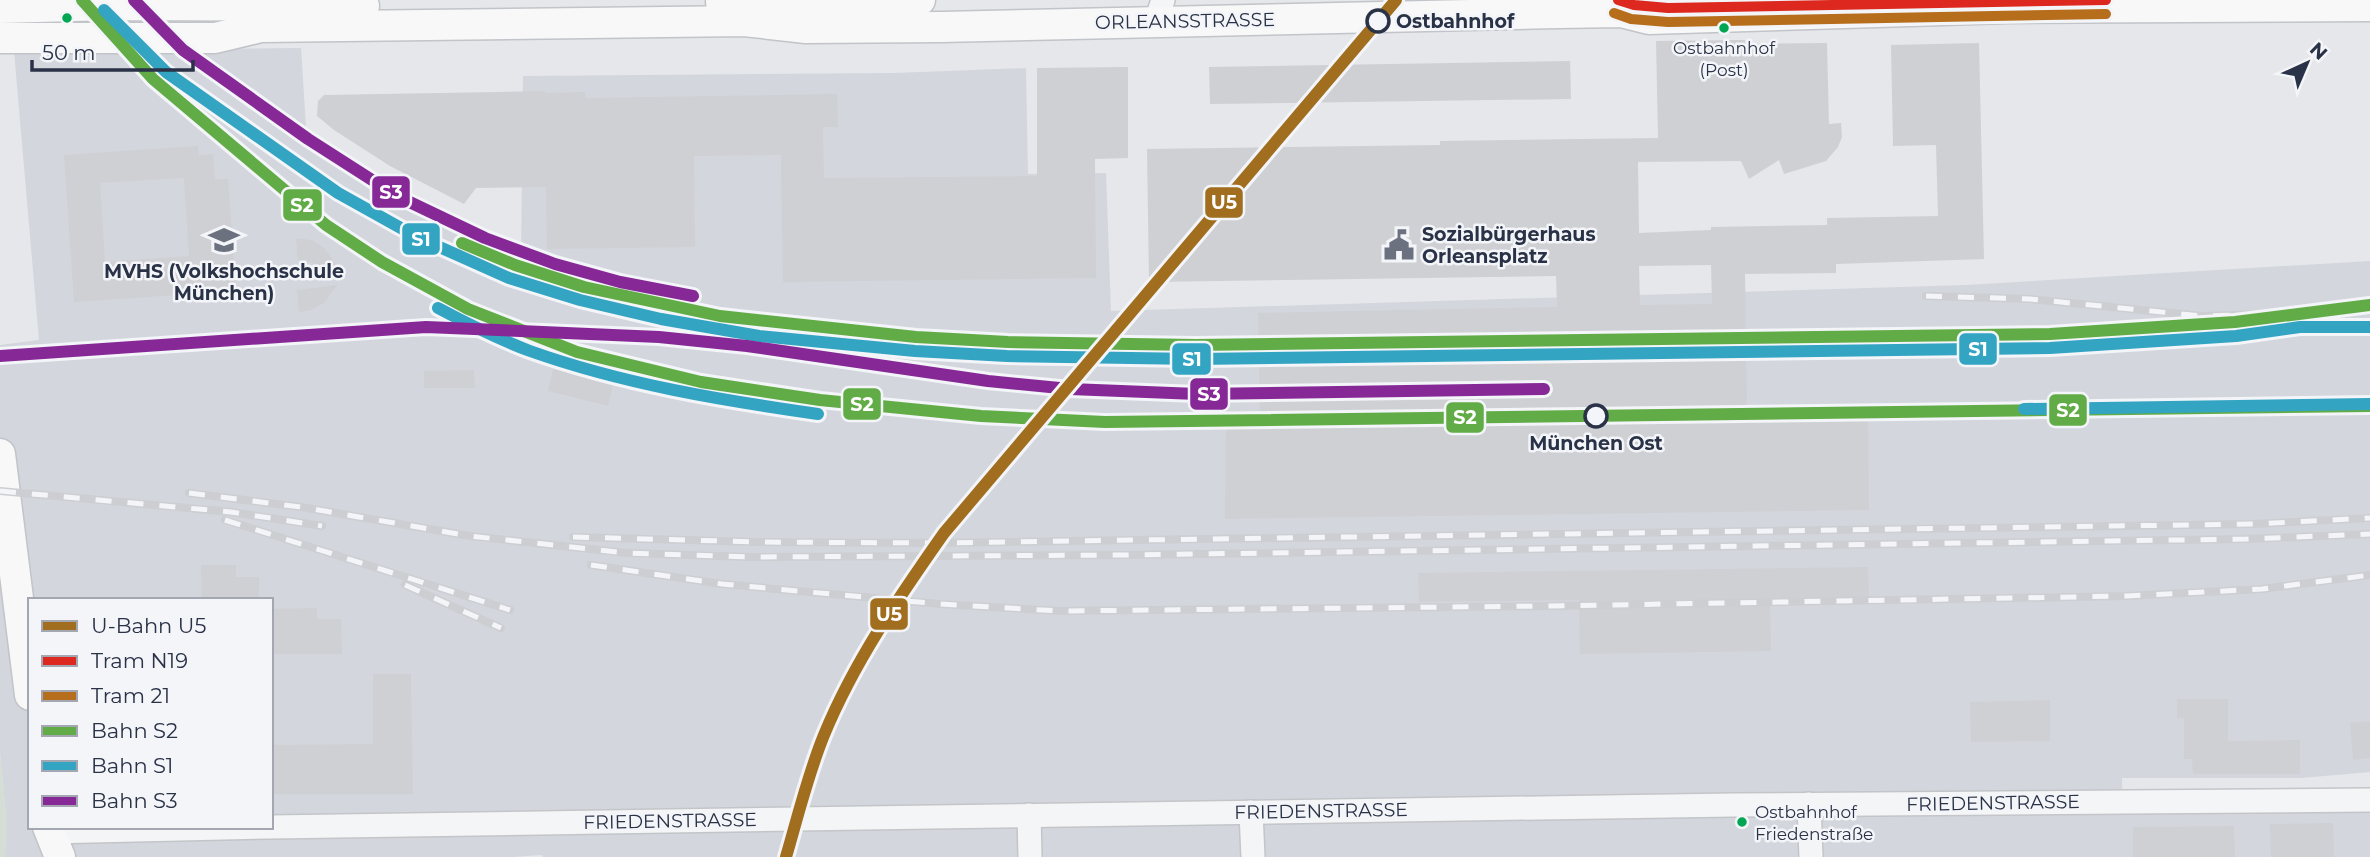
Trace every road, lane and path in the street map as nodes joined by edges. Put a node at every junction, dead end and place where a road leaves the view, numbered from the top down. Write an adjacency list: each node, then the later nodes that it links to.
1 (920, 0): 7 (main road, ORLEANSSTRASSE)
2 (209, 3): 6 (main road, ORLEANSSTRASSE); 7 (main road, ORLEANSSTRASSE)
3 (2009, 4): 4 (main road, ORLEANSSTRASSE); 5 (main road, ORLEANSSTRASSE)
4 (1620, 6): 8 (main road, ORLEANSSTRASSE)
5 (2370, 6)
6 (0, 8)
7 (771, 9): 8 (main road, ORLEANSSTRASSE); 9 (main road, ORLEANSSTRASSE)
8 (1160, 11)
9 (0, 38)
10 (0, 454): 11 (main road)
11 (28, 679)
12 (2370, 800): 13 (street, FRIEDENSTRASSE)
13 (1810, 804): 14 (street, FRIEDENSTRASSE); 21 (street)
14 (1251, 812): 15 (street, FRIEDENSTRASSE); 20 (street)
15 (1029, 815): 16 (street, FRIEDENSTRASSE); 19 (street)
16 (273, 827)
17 (242, 829): 18 (street, FRIEDENSTRASSE)
18 (49, 843)
19 (1030, 857)
20 (1253, 857)
21 (1811, 857)

